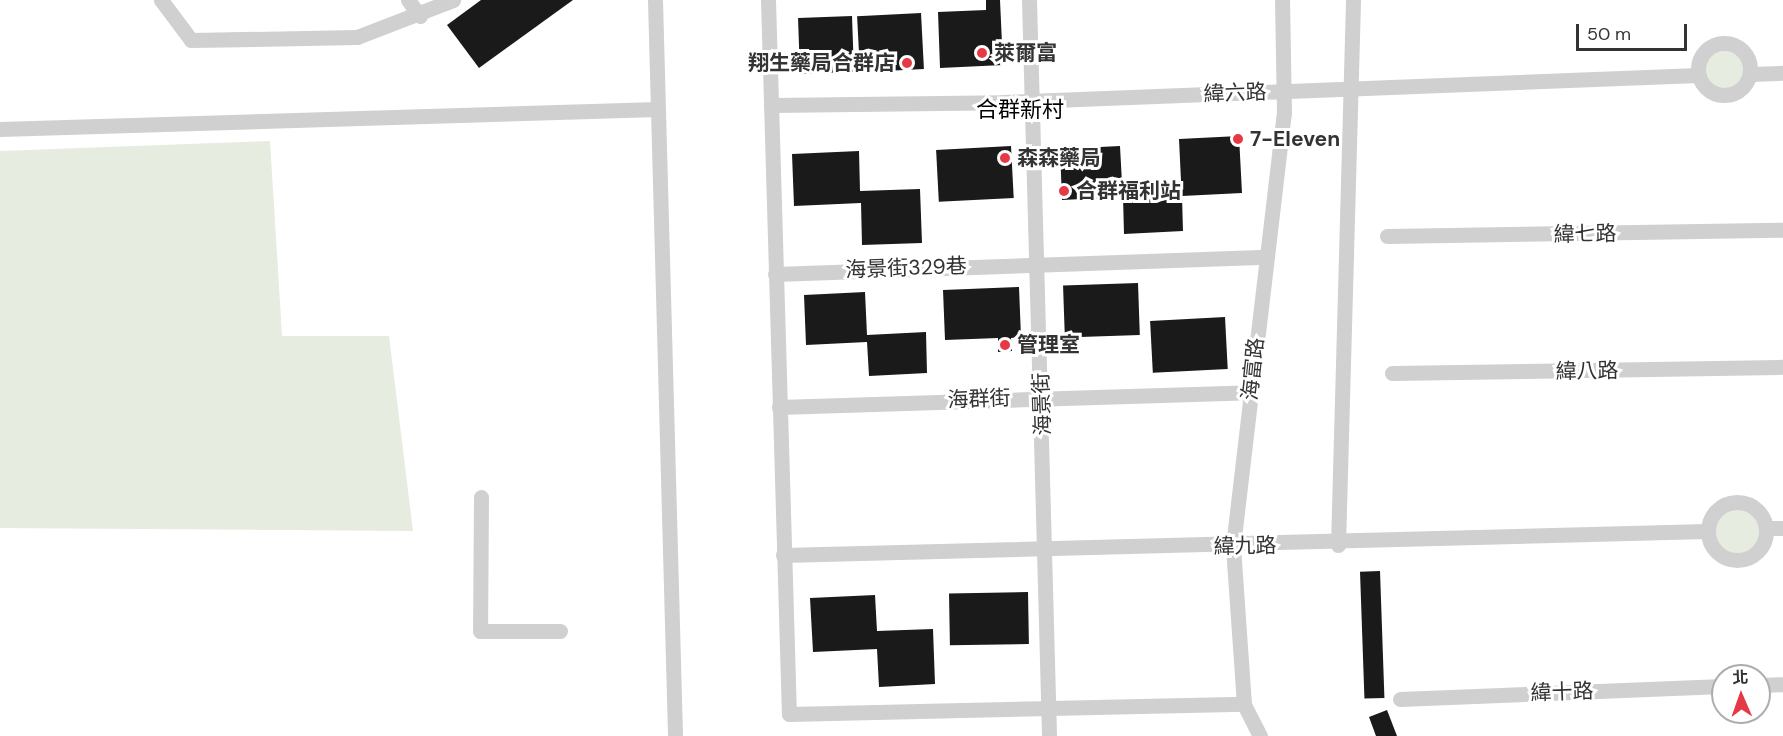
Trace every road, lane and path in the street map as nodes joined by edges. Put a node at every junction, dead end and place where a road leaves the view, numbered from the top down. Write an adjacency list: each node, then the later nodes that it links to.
1 (161, 0): 9 (street)
2 (408, 0): 9 (street)
3 (453, 0): 9 (street)
4 (655, 0): 17 (street)
5 (768, 0): 16 (street)
6 (1029, 0): 15 (street, 海景街)
7 (1282, 0): 14 (street, 海富路)
8 (1353, 0): 13 (street)
9 (420, 16)
10 (1783, 73): 11 (street)
11 (1750, 74): 12 (street); 12 (street)
12 (1698, 75): 13 (street, 緯六路)
13 (1352, 85): 14 (street, 緯六路); 33 (street)
14 (1286, 90): 15 (street, 緯六路); 21 (street, 海富路)
15 (1032, 101): 16 (street, 緯六路); 22 (street, 海景街)
16 (771, 105): 23 (street)
17 (658, 109): 18 (street); 42 (street)
18 (0, 129)
19 (1783, 230): 20 (street, 緯七路)
20 (1387, 236)
21 (1267, 256): 22 (street, 海景街329巷); 26 (street, 海富路)
22 (1038, 263): 23 (street, 海景街329巷); 27 (street, 海景街)
23 (775, 274): 28 (street)
24 (1783, 367): 25 (street, 緯八路)
25 (1392, 373)
26 (1251, 392): 27 (street, 海群街); 34 (street, 海富路)
27 (1042, 396): 28 (street, 海群街); 35 (street, 海景街)
28 (779, 407): 36 (street)
29 (481, 497): 37 (street)
30 (1766, 528): 31 (street); 32 (street); 32 (street)
31 (1783, 528)
32 (1707, 531): 33 (street, 緯九路)
33 (1338, 544): 34 (street, 緯九路)
34 (1233, 546): 35 (street, 緯九路); 40 (street, 海富路)
35 (1046, 550): 36 (street, 緯九路); 41 (street, 海景街)
36 (783, 555): 41 (street)
37 (560, 631)
38 (1711, 686): 39 (street, 緯十路)
39 (1400, 699)
40 (1244, 704): 41 (street); 44 (street, 海富路)
41 (1048, 709): 43 (street, 海景街)
42 (675, 736)
43 (1049, 736)
44 (1260, 736)

